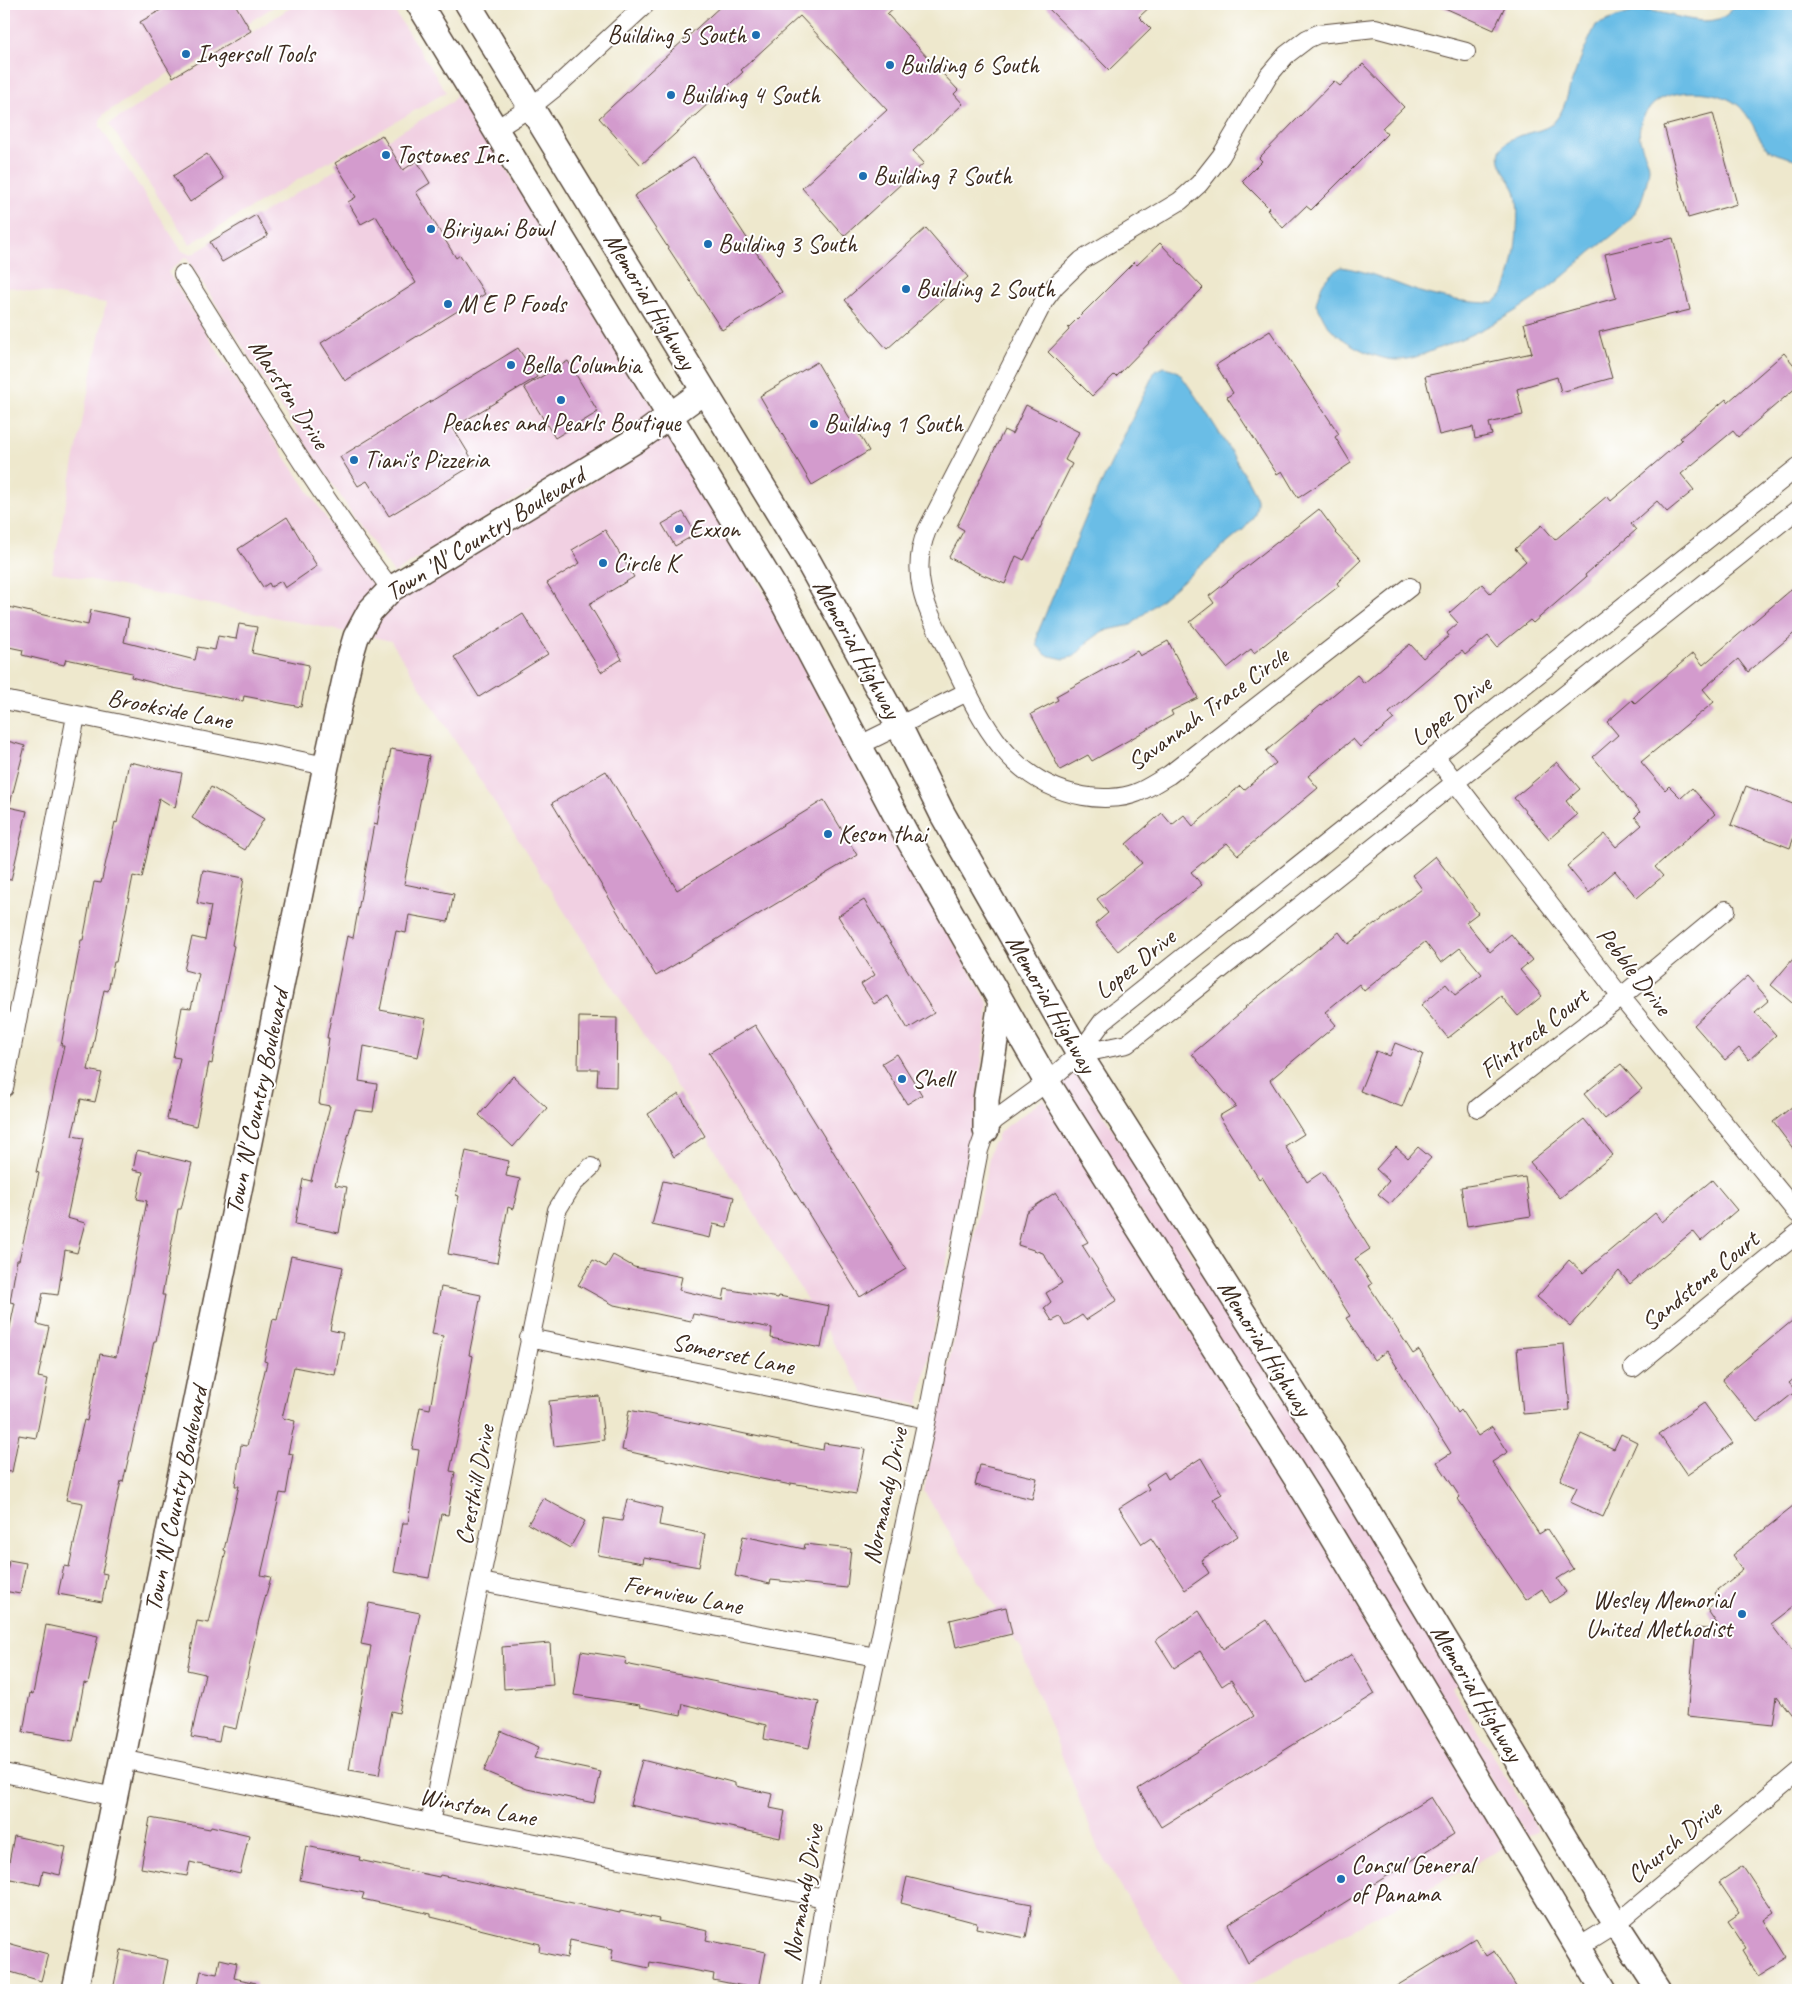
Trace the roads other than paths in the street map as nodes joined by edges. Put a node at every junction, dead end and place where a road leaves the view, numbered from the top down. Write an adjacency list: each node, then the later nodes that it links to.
1 (418, 4): 6 (main road, Memorial Highway)
2 (468, 4): 5 (main road, Memorial Highway)
3 (646, 4): 5 (street)
4 (1466, 52): 14 (street, Savannah Trace Circle)
5 (531, 107): 6 (street); 8 (main road, Memorial Highway)
6 (496, 129): 9 (main road, Memorial Highway)
7 (183, 274): 13 (street, Marston Drive)
8 (704, 391): 9 (main road, Town 'N' Country Boulevard); 17 (main road, Memorial Highway)
9 (672, 416): 13 (main road, Town 'N' Country Boulevard); 18 (main road, Memorial Highway)
10 (1798, 468): 19 (street, Lopez Drive)
11 (1798, 509): 21 (street)
12 (1410, 587): 14 (street, Savannah Trace Circle)
13 (391, 589): 20 (main road, Town 'N' Country Boulevard)
14 (967, 692): 17 (street)
15 (4, 700): 16 (street, Brookside Lane)
16 (76, 716): 20 (street, Brookside Lane); 27 (street)
17 (899, 726): 18 (street); 25 (main road, Memorial Highway)
18 (860, 745): 24 (main road, Memorial Highway)
19 (1434, 756): 21 (street, Pebble Drive); 25 (street, Lopez Drive)
20 (326, 766): 38 (main road, Town 'N' Country Boulevard)
21 (1456, 782): 23 (street, Pebble Drive); 25 (street)
22 (1726, 910): 23 (street, Flintrock Court)
23 (1621, 997): 28 (street, Flintrock Court); 31 (street, Pebble Drive)
24 (1001, 1001): 26 (main road, Memorial Highway); 29 (main road)
25 (1079, 1054): 26 (street, Normandy Drive); 44 (main road, Memorial Highway)
26 (1047, 1082): 29 (street, Normandy Drive); 45 (main road, Memorial Highway)
27 (4, 1088)
28 (1478, 1108)
29 (986, 1130): 35 (street, Normandy Drive)
30 (591, 1167): 33 (street, Cresthill Drive)
31 (1798, 1214)
32 (1798, 1233): 34 (street, Sandstone Court)
33 (529, 1338): 35 (street, Somerset Lane); 36 (street, Cresthill Drive)
34 (1634, 1368)
35 (927, 1419): 37 (street, Normandy Drive)
36 (481, 1582): 37 (street, Fernview Lane); 42 (street, Cresthill Drive)
37 (876, 1657): 43 (street, Normandy Drive)
38 (122, 1759): 41 (main road, Town 'N' Country Boulevard); 42 (street, Winston Lane)
39 (1798, 1772): 44 (street, Church Drive)
40 (4, 1773): 41 (street)
41 (114, 1798): 46 (main road, Town 'N' Country Boulevard)
42 (430, 1823): 43 (street, Winston Lane)
43 (826, 1898): 47 (street, Normandy Drive)
44 (1616, 1924): 45 (street, Church Drive); 49 (main road, Memorial Highway)
45 (1579, 1947): 48 (main road, Memorial Highway)
46 (74, 1990)
47 (811, 1990)
48 (1604, 1990)
49 (1659, 1990)

